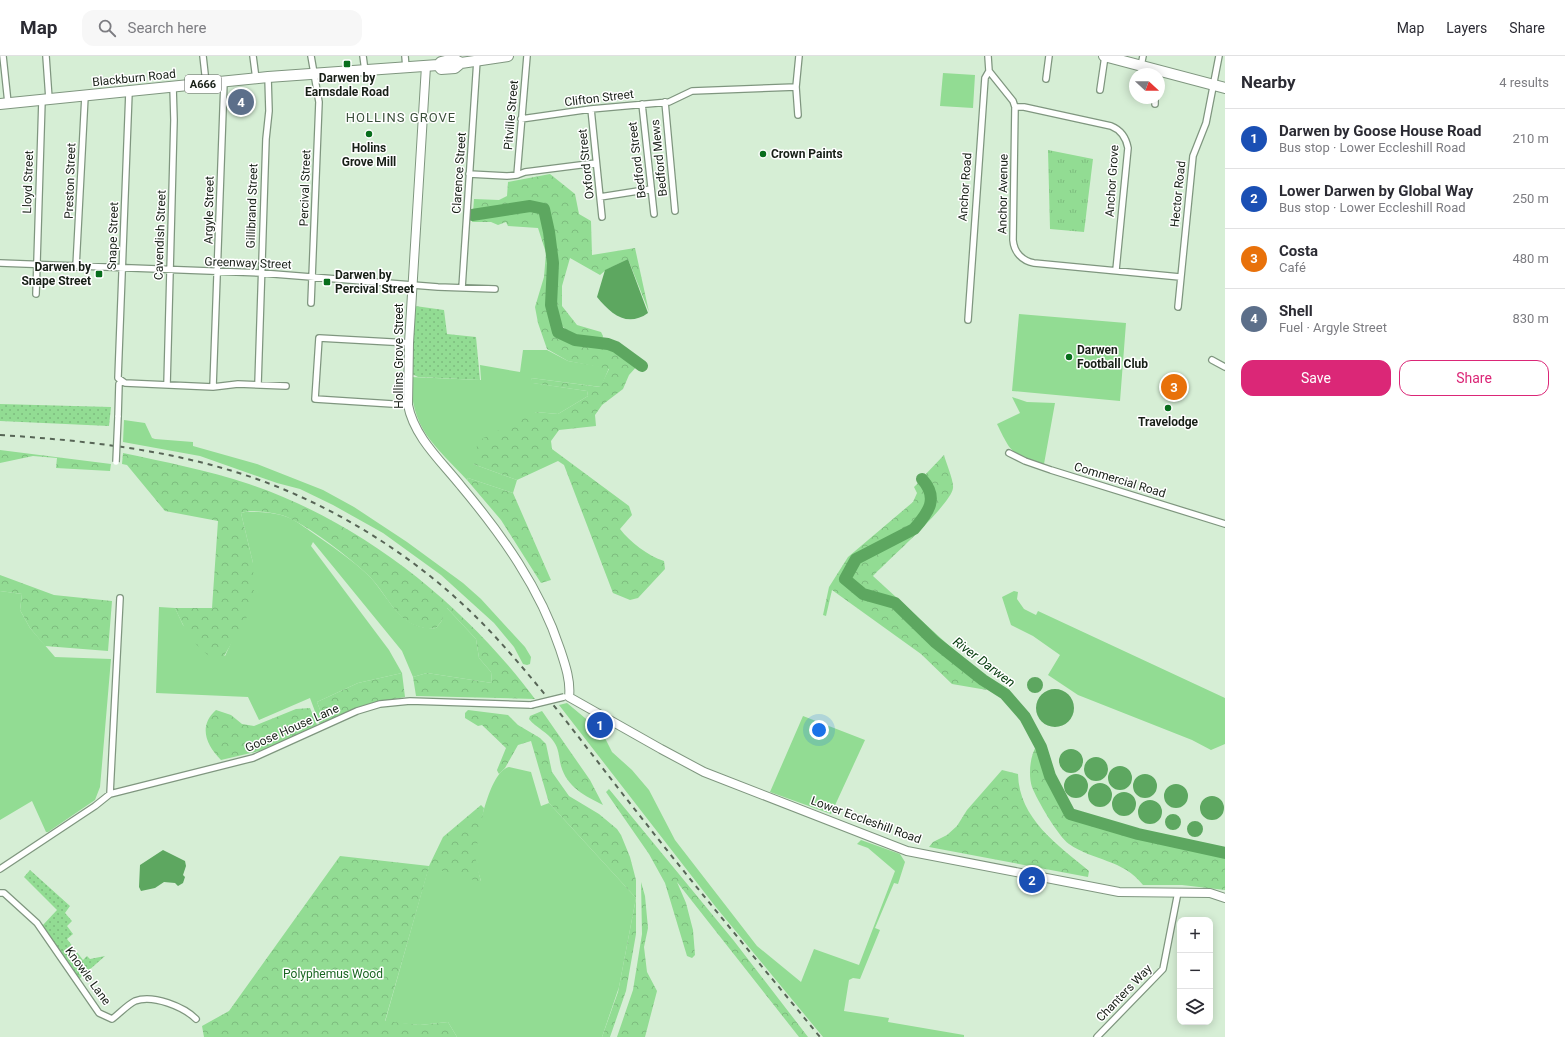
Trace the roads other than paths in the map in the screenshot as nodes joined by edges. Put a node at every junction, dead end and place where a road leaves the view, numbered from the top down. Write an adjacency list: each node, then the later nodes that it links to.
1 (3, 56): 38 (street)
2 (46, 56): 36 (street, Lloyd Street)
3 (203, 56): 28 (street)
4 (254, 56): 25 (street)
5 (311, 56): 23 (street, Percival Street)
6 (363, 56): 20 (street)
7 (405, 56): 18 (street)
8 (508, 56): 15 (highway, Blackburn Road / A666)
9 (527, 56): 43 (street, Pitville Street)
10 (798, 56): 31 (street)
11 (988, 56): 21 (street, Anchor Road)
12 (1049, 56): 26 (street)
13 (1105, 56): 16 (highway); 33 (street)
14 (1220, 56): 29 (street, Hector Road)
15 (468, 60): 17 (highway, Blackburn Road / A666); 45 (street, Clarence Street)
16 (1142, 61): 19 (highway)
17 (426, 66): 18 (highway, Blackburn Road / A666); 62 (street, Hollins Grove Street)
18 (406, 68): 20 (highway, Blackburn Road / A666)
19 (1153, 68)
20 (365, 71): 23 (highway, Blackburn Road / A666)
21 (989, 71): 40 (street); 68 (street, Anchor Road)
22 (1165, 73): 29 (highway)
23 (314, 74): 24 (highway, Blackburn Road / A666); 60 (street, Percival Street)
24 (268, 77): 25 (highway, Blackburn Road / A666); 59 (street, Gillibrand Street)
25 (256, 79): 27 (highway, Blackburn Road / A666)
26 (1046, 79)
27 (224, 82): 28 (highway, Blackburn Road / A666); 58 (street, Argyle Street)
28 (206, 83): 30 (highway, Blackburn Road / A666)
29 (1213, 85): 32 (highway); 61 (street, Hector Road)
30 (173, 86): 34 (highway, Blackburn Road / A666); 57 (street, Cavendish Street)
31 (796, 86): 37 (street, Clifton Street); 42 (street)
32 (1225, 88)
33 (1100, 90)
34 (128, 92): 35 (highway, Blackburn Road / A666); 55 (street, Snape Street)
35 (85, 96): 36 (highway, Blackburn Road / A666); 54 (street, Preston Street)
36 (45, 100): 38 (highway, Blackburn Road / A666); 53 (street, Lloyd Street)
37 (665, 102): 39 (street, Clifton Street); 49 (street, Bedford Mews)
38 (4, 103)
39 (642, 104): 41 (street, Clifton Street); 47 (street, Bedford Street)
40 (1014, 107): 56 (street, Anchor Avenue); 56 (street, Anchor Grove)
41 (591, 109): 43 (street, Clifton Street); 44 (street, Oxford Street)
42 (798, 115)
43 (521, 119): 46 (street, Pitville Street)
44 (596, 163): 46 (street); 48 (street, Oxford Street)
45 (469, 174): 46 (street); 63 (street, Clarence Street)
46 (517, 175)
47 (651, 189): 48 (street); 50 (street, Bedford Street)
48 (600, 197): 51 (street, Oxford Street)
49 (676, 211)
50 (654, 214)
51 (602, 217)
52 (0, 263): 53 (street, Greenway Street)
53 (37, 265): 54 (street, Greenway Street); 65 (street, Lloyd Street)
54 (76, 266): 55 (street, Greenway Street)
55 (123, 269): 57 (street, Greenway Street); 72 (street, Snape Street)
56 (1116, 270): 61 (street, Anchor Avenue)
57 (170, 271): 58 (street, Greenway Street); 74 (street, Cavendish Street)
58 (218, 272): 59 (street, Greenway Street); 76 (street, Argyle Street)
59 (261, 273): 60 (street, Greenway Street); 73 (street, Gillibrand Street)
60 (313, 277): 62 (street, Greenway Street); 66 (street, Percival Street)
61 (1180, 277): 67 (street, Hector Road)
62 (412, 285): 63 (street, Greenway Street); 69 (street, Hollins Grove Street)
63 (462, 288): 64 (street, Greenway Street)
64 (495, 289)
65 (36, 294)
66 (311, 303)
67 (1178, 307)
68 (968, 320)
69 (409, 343): 77 (street, Hollins Grove Street); 77 (street)
70 (1212, 360): 71 (street)
71 (1225, 367)
72 (120, 381): 74 (street); 79 (street, Snape Street, bridge)
73 (258, 384): 75 (street); 76 (street)
74 (167, 385): 76 (street)
75 (286, 386)
76 (213, 387)
77 (408, 406): 82 (street, Hollins Grove Street)
78 (1009, 453): 80 (street, Commercial Road)
79 (116, 462)
80 (1225, 524)
81 (120, 598): 83 (street)
82 (567, 696): 83 (street, Goose House Lane, bridge); 85 (street, Lower Eccleshill Road)
83 (110, 794): 84 (street, Goose House Lane)
84 (0, 869)
85 (1178, 892): 87 (street, Lower Eccleshill Road); 89 (street, Chanters Way)
86 (0, 893): 88 (street, Knowle Lane)
87 (1225, 898)
88 (196, 1019)
89 (1097, 1037)

